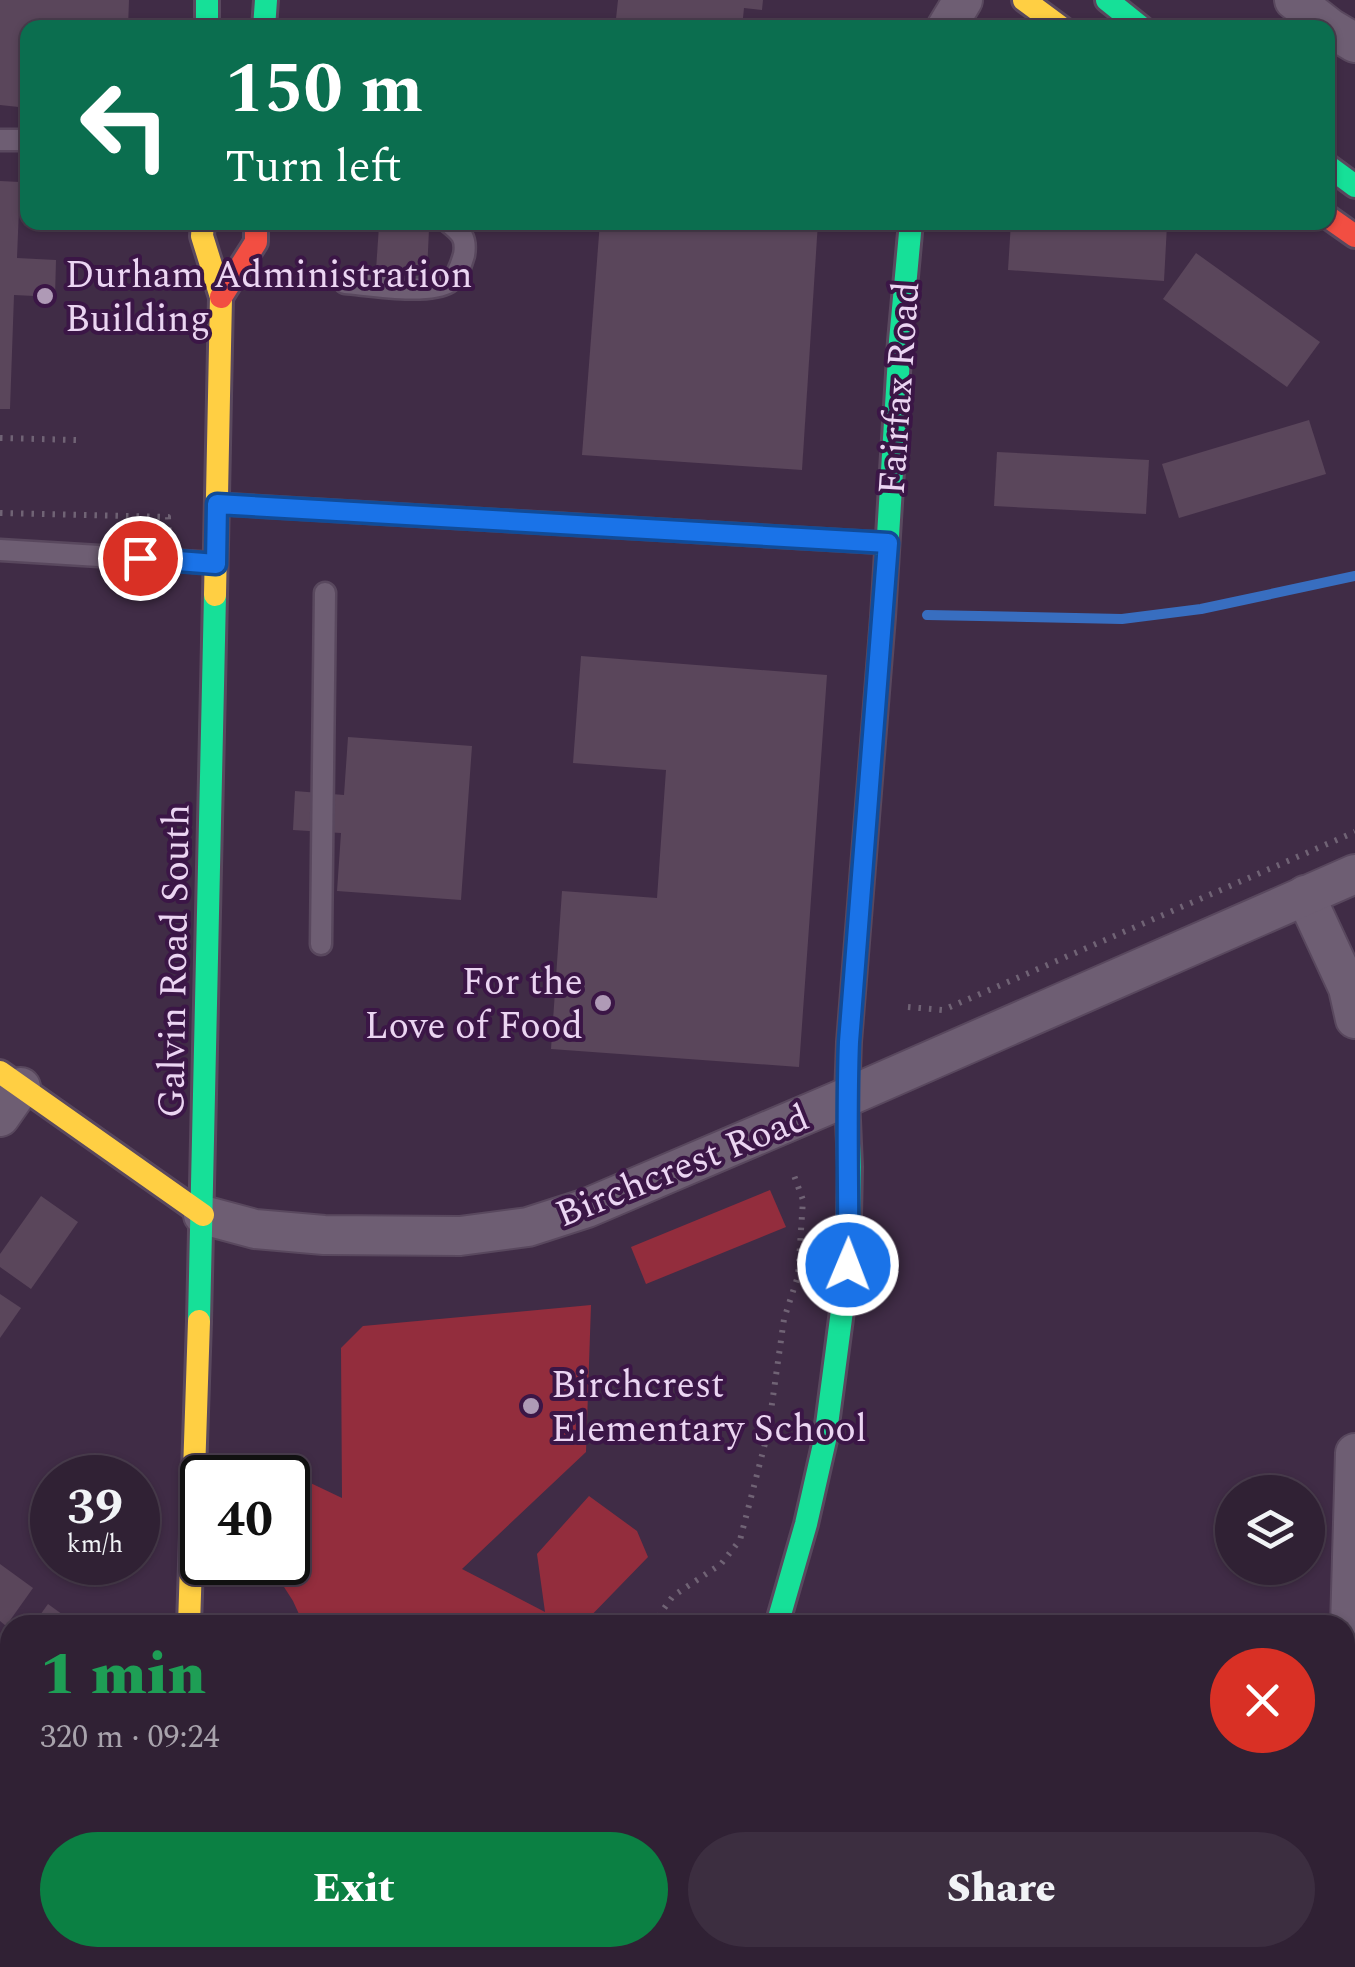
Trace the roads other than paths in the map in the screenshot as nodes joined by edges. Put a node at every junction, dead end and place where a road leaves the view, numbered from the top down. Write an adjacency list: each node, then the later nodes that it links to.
1 (1024, 0): 4 (main road)
2 (1107, 0): 5 (main road)
3 (1294, 0): 6 (street)
4 (1051, 20)
5 (1132, 20)
6 (1320, 20)
7 (202, 230): 12 (main road, Galvin Road South)
8 (256, 230): 12 (main road)
9 (458, 230): 11 (lane)
10 (910, 230): 14 (main road, Fairfax Road)
11 (345, 284)
12 (221, 297): 13 (main road, Galvin Road South)
13 (217, 504): 14 (lane); 16 (main road, Galvin Road South)
14 (888, 543): 23 (main road, Fairfax Road)
15 (0, 550): 16 (lane)
16 (216, 564): 24 (main road, Galvin Road South)
17 (325, 593): 20 (lane)
18 (1355, 874): 19 (street, Birchcrest Road)
19 (1305, 895): 21 (street); 23 (street, Birchcrest Road)
20 (320, 944)
21 (1355, 1018)
22 (7, 1092): 24 (main road)
23 (847, 1098): 24 (street, Birchcrest Road); 27 (main road, Fairfax Road)
24 (203, 1214): 26 (main road, Galvin Road South)
25 (1355, 1454): 28 (street)
26 (189, 1615)
27 (780, 1615)
28 (1350, 1615)

